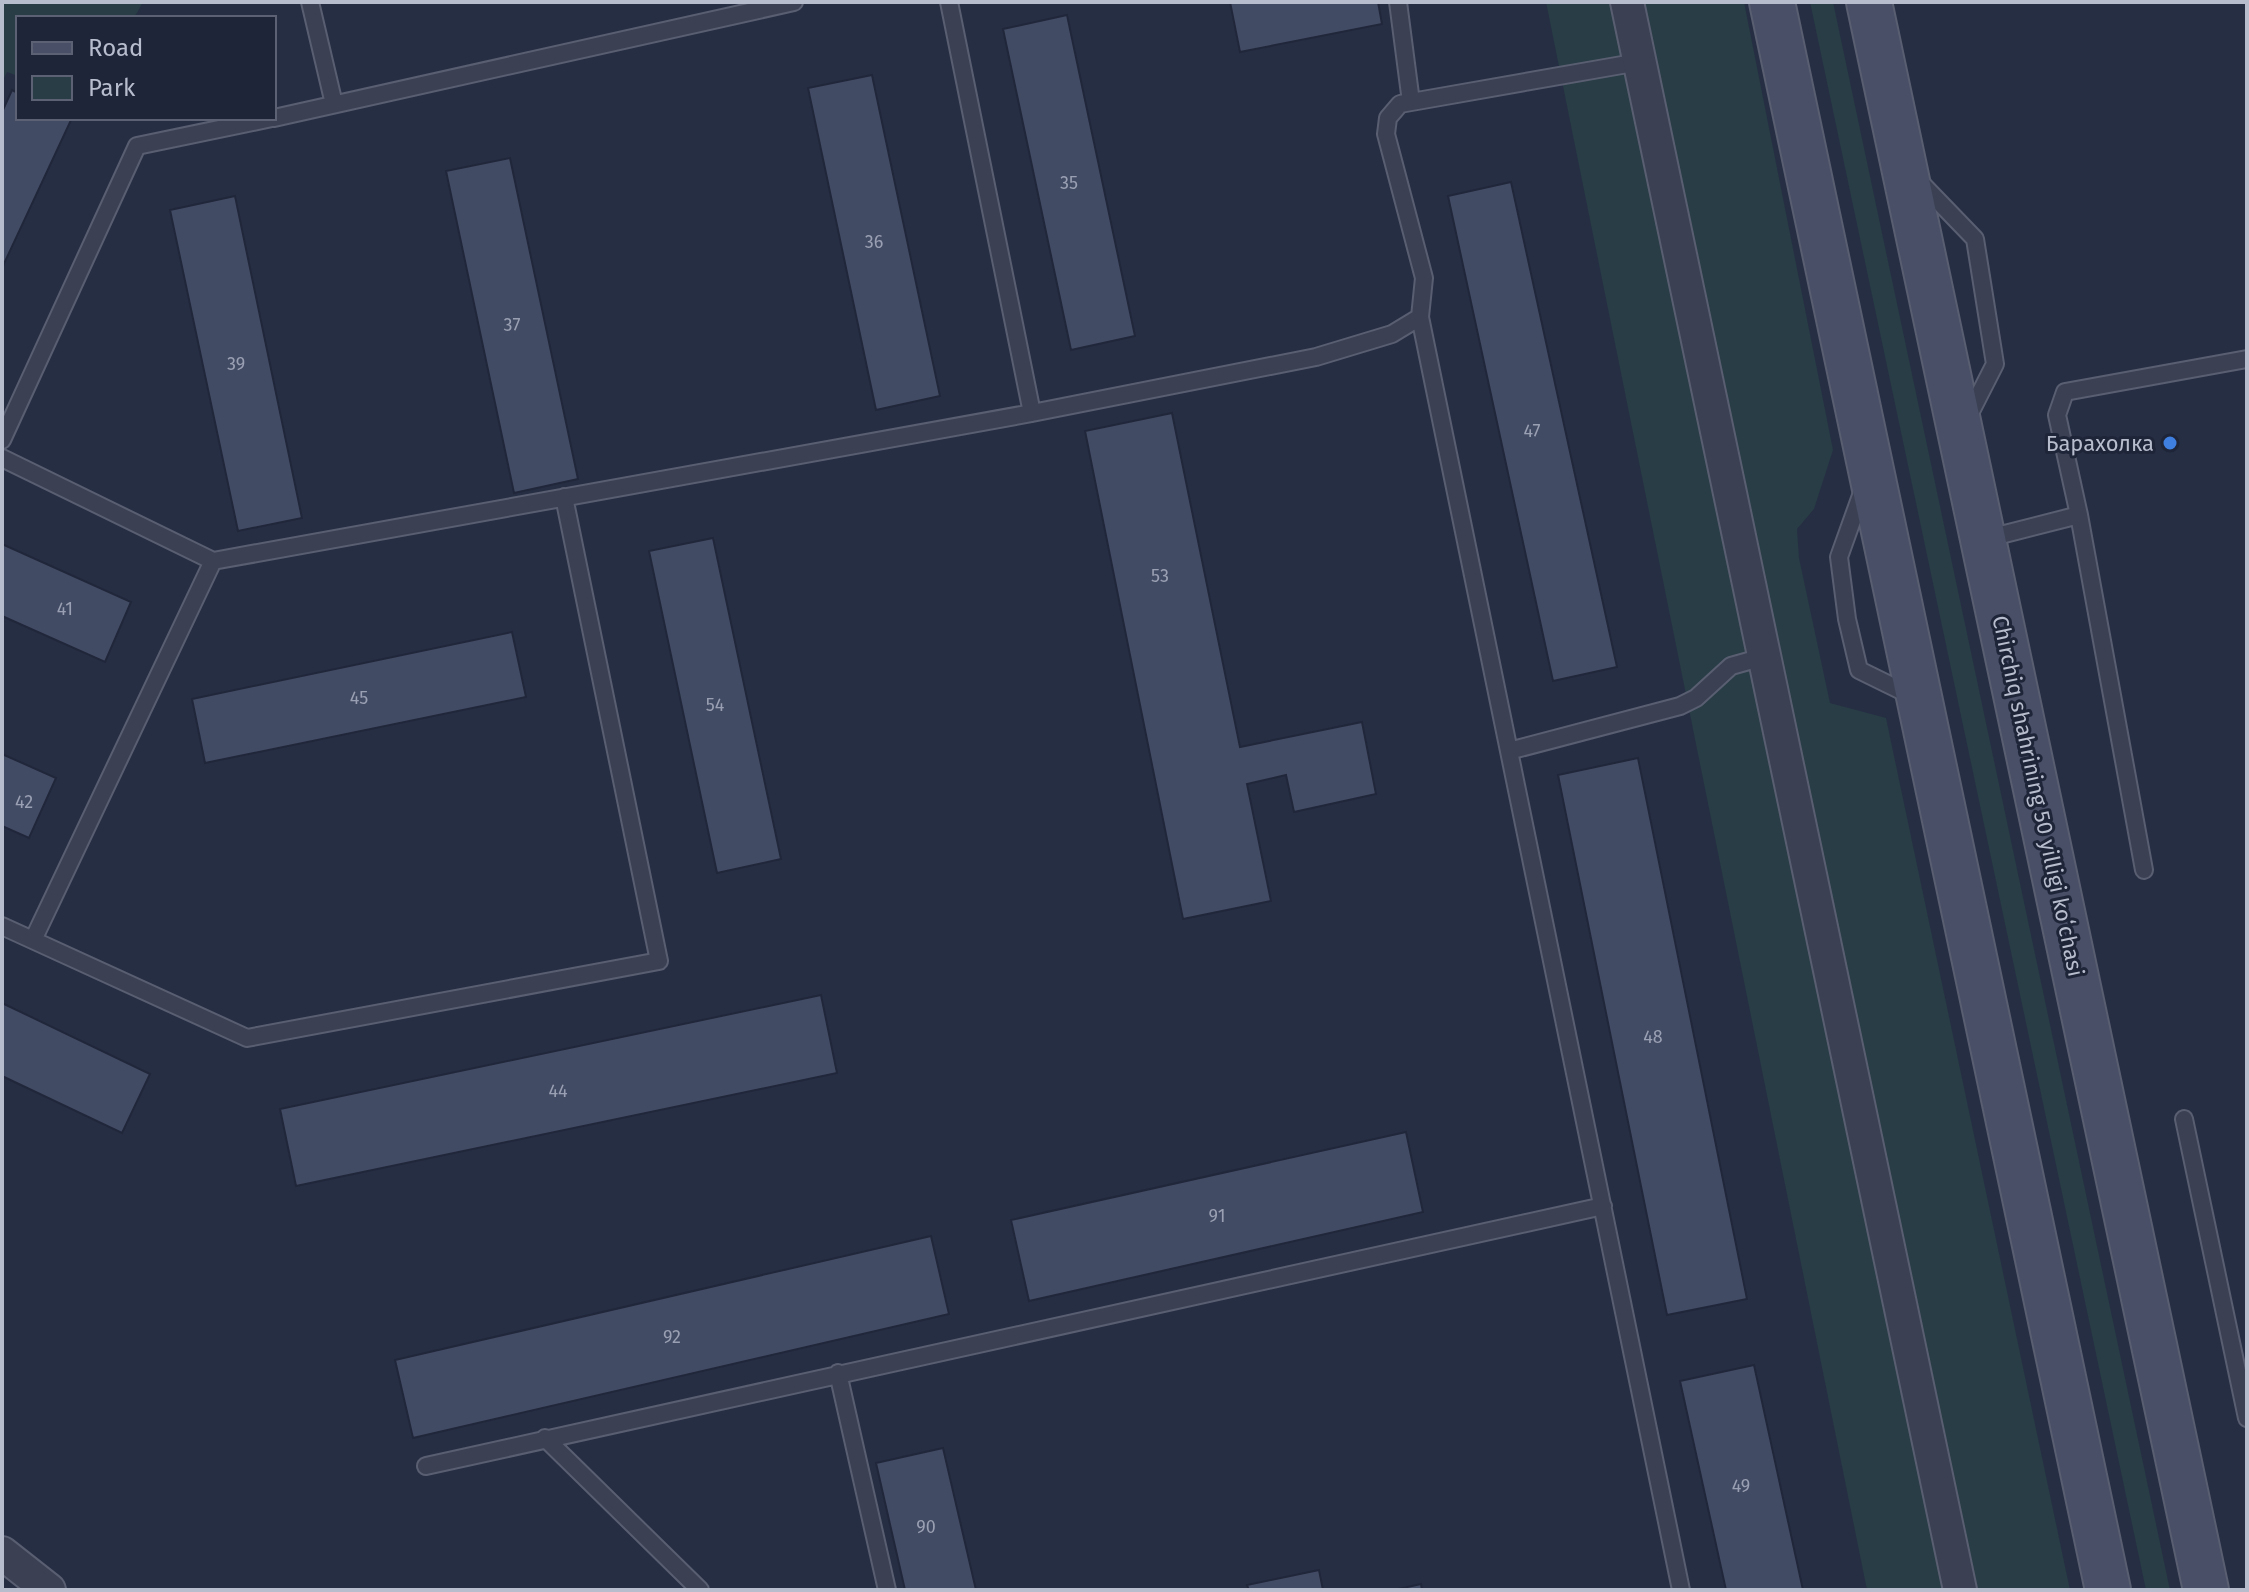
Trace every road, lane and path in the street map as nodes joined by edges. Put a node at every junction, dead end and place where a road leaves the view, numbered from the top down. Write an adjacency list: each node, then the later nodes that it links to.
1 (310, 2): 10 (lane)
2 (794, 2): 10 (lane)
3 (949, 2): 15 (lane)
4 (1398, 2): 9 (lane)
5 (1627, 2): 8 (street)
6 (1772, 2): 39 (main road)
7 (1869, 2): 20 (main road, Chirchiq shahrining 50 yilligi koʻchasi)
8 (1639, 62): 9 (lane); 22 (street)
9 (1411, 102): 13 (lane)
10 (334, 104): 11 (lane)
11 (276, 117)
12 (263, 120): 16 (lane)
13 (1420, 317): 15 (lane); 23 (lane)
14 (2247, 359): 19 (lane)
15 (1032, 413): 18 (lane)
16 (2, 440)
17 (2, 458): 21 (lane)
18 (564, 497): 21 (lane); 26 (lane)
19 (2079, 515): 20 (lane); 24 (lane)
20 (1983, 539): 40 (main road, Chirchiq shahrining 50 yilligi koʻchasi)
21 (213, 561): 26 (lane)
22 (1763, 657): 23 (lane); 38 (street)
23 (1509, 751): 28 (lane)
24 (2144, 870)
25 (2, 926): 26 (lane)
26 (33, 940)
27 (2184, 1119): 30 (lane)
28 (1603, 1206): 29 (lane); 37 (lane)
29 (838, 1373): 31 (lane); 36 (lane)
30 (2247, 1418)
31 (545, 1438): 32 (lane); 35 (lane)
32 (426, 1466)
33 (2, 1553): 34 (street)
34 (49, 1590)
35 (700, 1590)
36 (887, 1590)
37 (1681, 1590)
38 (1960, 1590)
39 (2108, 1590)
40 (2206, 1590)

